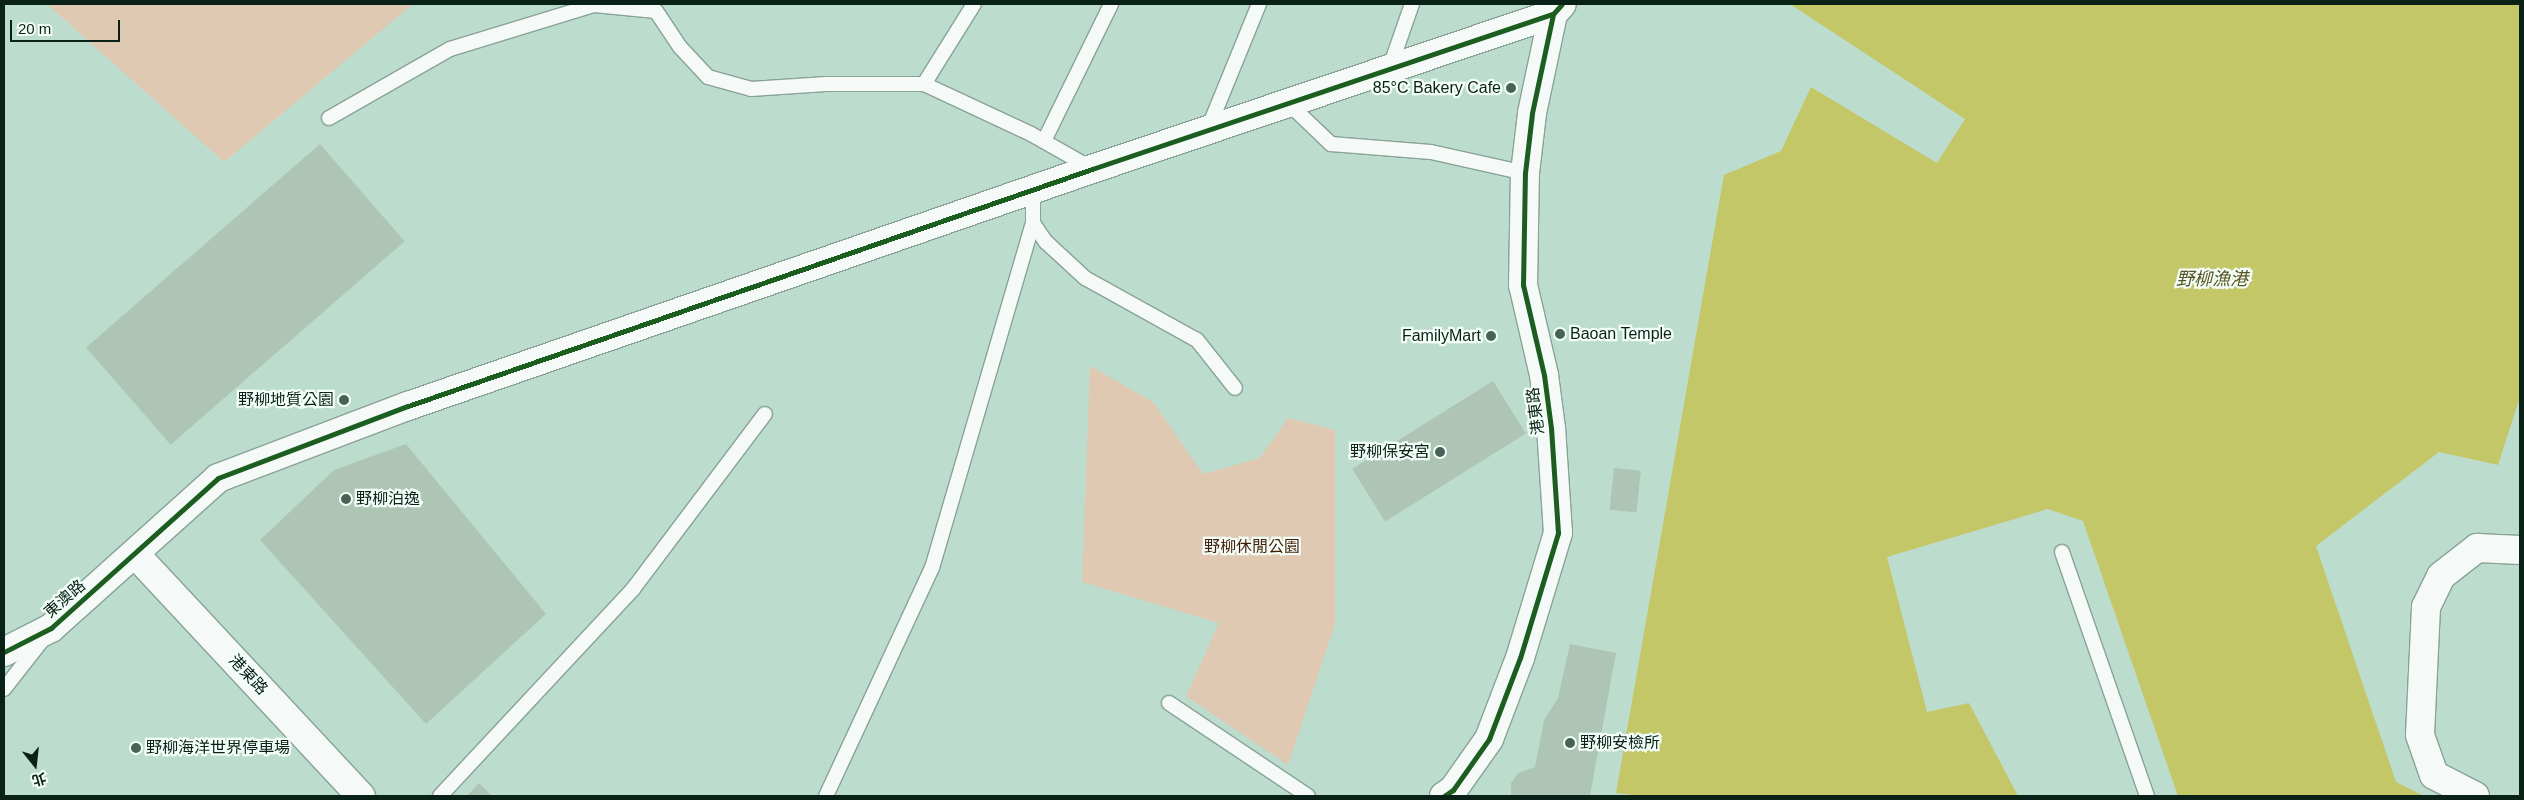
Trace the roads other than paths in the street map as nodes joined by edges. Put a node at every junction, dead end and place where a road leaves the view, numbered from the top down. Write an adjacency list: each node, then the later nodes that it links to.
1 (974, 4): 7 (lane)
2 (1111, 4): 11 (lane)
3 (1259, 4): 10 (lane)
4 (1412, 4): 6 (lane)
5 (1557, 9): 6 (street, 東澳路); 13 (street, 港東路)
6 (1390, 67): 8 (street, 東澳路)
7 (924, 84): 9 (lane); 11 (lane)
8 (1287, 102): 10 (street, 東澳路); 13 (lane)
9 (329, 118)
10 (1208, 129): 12 (street, 東澳路)
11 (1044, 141): 12 (lane)
12 (1092, 168): 14 (street, 東澳路)
13 (1525, 173): 29 (street, 港東路)
14 (1033, 189): 15 (lane); 20 (street, 東澳路)
15 (1033, 224): 16 (lane); 27 (lane)
16 (1235, 388)
17 (765, 414): 26 (lane)
18 (2520, 550): 31 (street)
19 (2062, 552): 30 (lane)
20 (135, 554): 21 (street, 東澳路); 25 (street, 港東路)
21 (51, 628): 22 (street, 東澳路); 23 (lane)
22 (4, 652)
23 (4, 689)
24 (1169, 703): 28 (lane)
25 (361, 796)
26 (440, 796)
27 (826, 796)
28 (1308, 796)
29 (1444, 796)
30 (2147, 796)
31 (2475, 796)

